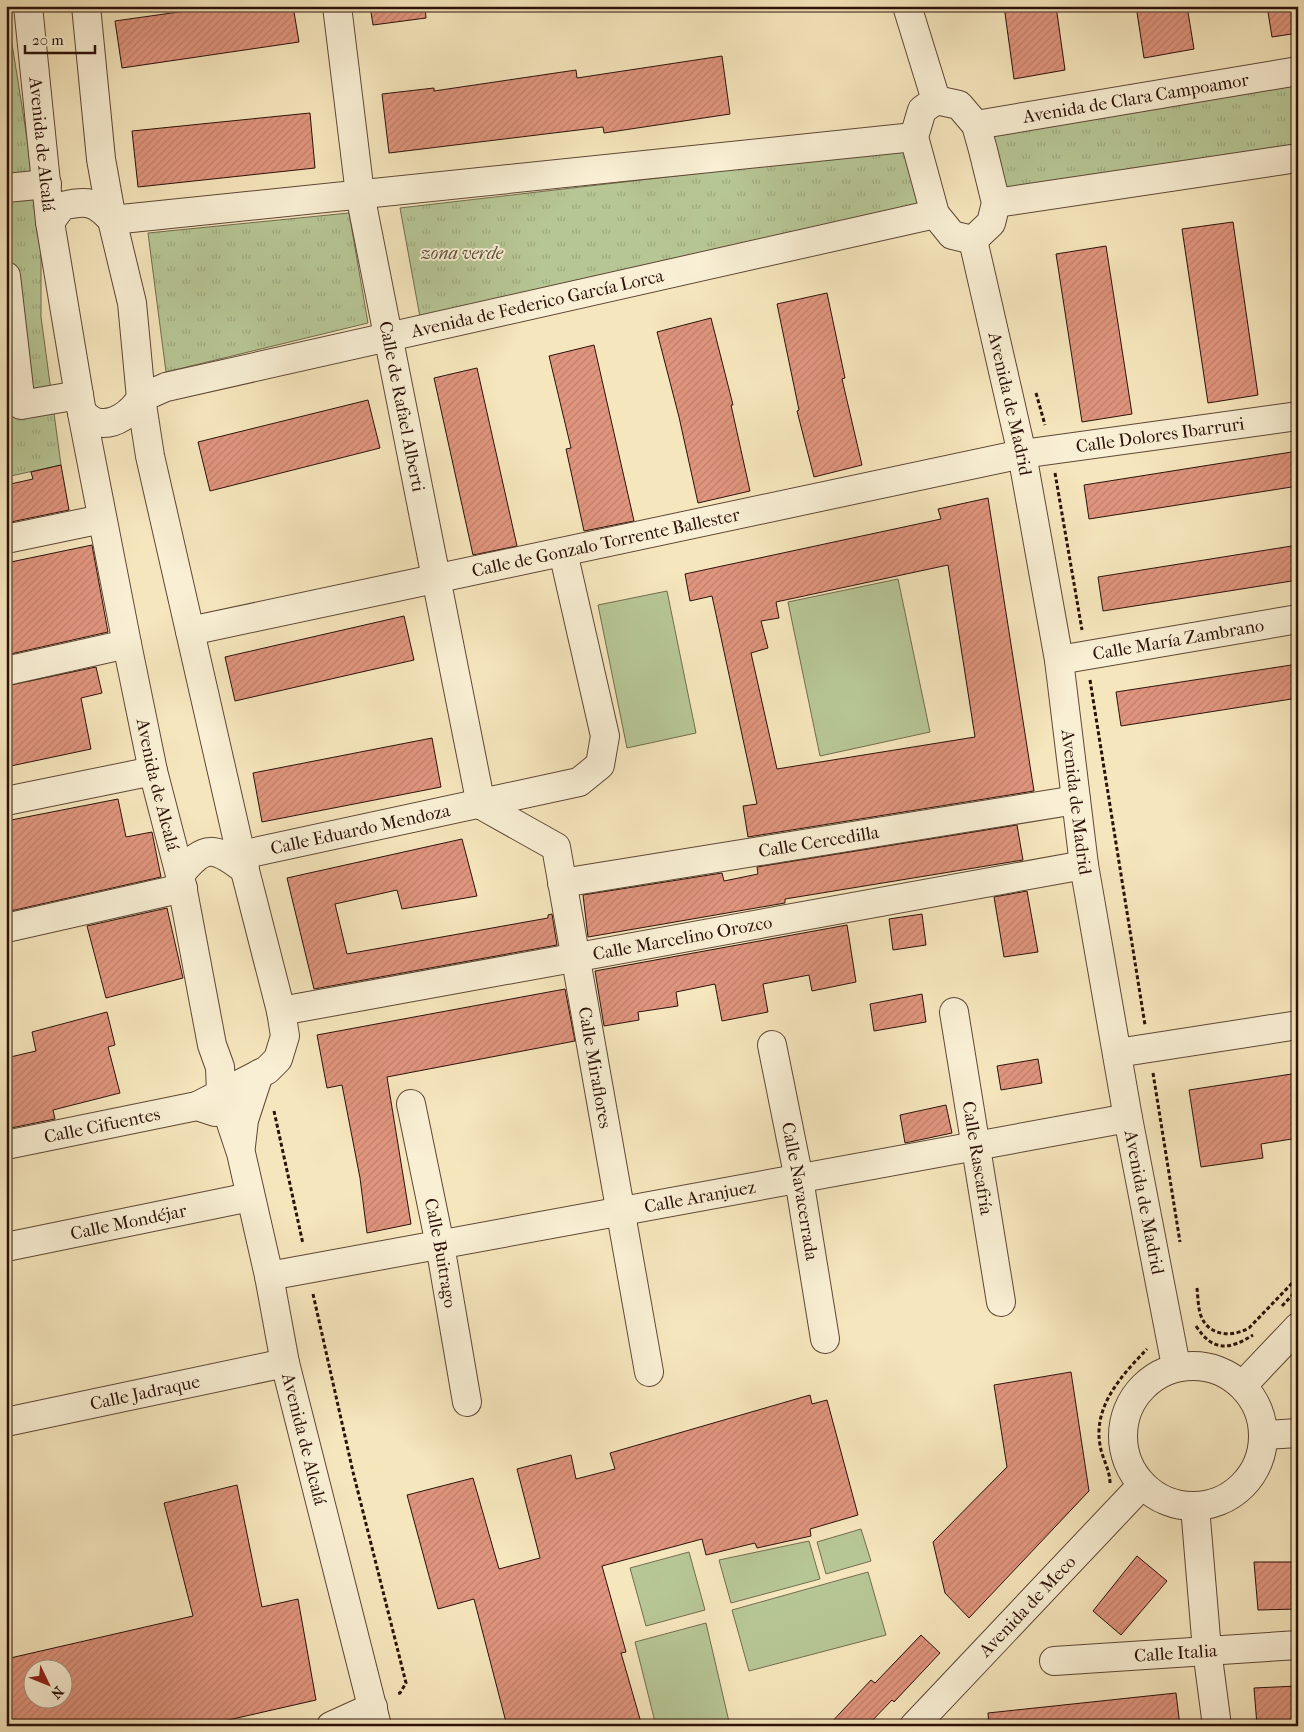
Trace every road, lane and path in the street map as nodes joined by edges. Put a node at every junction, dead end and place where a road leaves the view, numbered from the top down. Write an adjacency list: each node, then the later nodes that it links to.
1 (28, 6): 10 (street, Avenida de Alcalá)
2 (86, 6): 15 (street)
3 (338, 6): 12 (street, Calle de Rafael Alberti)
4 (908, 6): 6 (street)
5 (1298, 71): 7 (street, Avenida de Clara Campoamor)
6 (936, 100): 7 (street); 8 (street)
7 (976, 125): 13 (street)
8 (914, 137): 12 (street); 14 (street)
9 (1298, 158): 13 (street)
10 (47, 184): 11 (street); 16 (street, Avenida de Alcalá)
11 (6, 188)
12 (360, 194): 15 (street); 19 (street, Calle de Rafael Alberti)
13 (996, 204): 17 (street)
14 (935, 214): 17 (street); 19 (street, Avenida de Federico García Lorca)
15 (112, 220): 16 (street, Avenida de Alcalá); 21 (street)
16 (50, 222): 22 (street, Avenida de Alcalá)
17 (973, 240): 25 (street, Avenida de Madrid)
18 (6, 276): 22 (street)
19 (387, 337): 21 (street, Avenida de Federico García Lorca); 29 (street, Calle de Rafael Alberti)
20 (1034, 384): 24 (path)
21 (141, 398): 22 (street); 31 (street)
22 (81, 404): 26 (street, Avenida de Alcalá)
23 (1298, 416): 24 (street, Calle Dolores Ibarruri)
24 (1051, 450): 25 (street, Calle Dolores Ibarruri); 33 (path)
25 (1022, 454): 28 (street, Calle de Gonzalo Torrente Ballester); 34 (street, Avenida de Madrid)
26 (102, 520): 27 (street); 32 (street, Avenida de Alcalá)
27 (6, 539)
28 (564, 552): 29 (street, Calle de Gonzalo Torrente Ballester); 39 (street, Calle Eduardo Mendoza)
29 (436, 579): 31 (street, Calle de Gonzalo Torrente Ballester); 39 (street, Calle de Rafael Alberti)
30 (1298, 619): 33 (street, Calle María Zambrano)
31 (190, 631): 40 (street)
32 (126, 644): 35 (street); 36 (street, Avenida de Alcalá)
33 (1086, 655): 34 (street, Calle María Zambrano); 50 (path)
34 (1059, 660): 37 (street, Avenida de Madrid)
35 (6, 671)
36 (153, 771): 38 (street); 42 (street, Avenida de Alcalá)
37 (1076, 800): 41 (street, Avenida de Madrid); 43 (street, Calle Cercedilla)
38 (6, 801)
39 (481, 805): 40 (street, Calle Eduardo Mendoza); 43 (street, Calle Miraflores)
40 (243, 862): 42 (street); 46 (street)
41 (1084, 865): 45 (street, Calle Marcelino Orozco); 51 (street, Avenida de Madrid)
42 (181, 881): 44 (street); 53 (street, Avenida de Alcalá)
43 (562, 883): 45 (street, Calle Miraflores)
44 (6, 928)
45 (576, 957): 46 (street, Calle Marcelino Orozco); 63 (street, Calle Miraflores)
46 (281, 1011): 52 (street)
47 (954, 1012): 59 (street, Calle Rascafría)
48 (1298, 1024): 50 (street)
49 (772, 1045): 61 (street, Calle Navacerrada)
50 (1149, 1048): 51 (street); 66 (path)
51 (1117, 1053): 56 (street, Avenida de Madrid)
52 (253, 1076): 53 (street, Calle Cifuentes); 60 (street, Avenida de Alcalá)
53 (220, 1080): 55 (street, Calle Cifuentes); 57 (street, Avenida de Alcalá)
54 (411, 1104): 64 (street, Calle Buitrago)
55 (197, 1106): 57 (street); 58 (street, Calle Cifuentes)
56 (1128, 1118): 59 (street, Calle Aranjuez); 78 (street, Avenida de Madrid)
57 (230, 1124): 60 (street, Avenida de Alcalá)
58 (6, 1145)
59 (976, 1146): 61 (street, Calle Aranjuez); 71 (street, Calle Rascafría)
60 (241, 1153): 62 (street, Avenida de Alcalá)
61 (799, 1179): 63 (street, Calle Aranjuez); 75 (street, Calle Navacerrada)
62 (250, 1197): 65 (street, Calle Mondéjar); 67 (street, Avenida de Alcalá)
63 (619, 1212): 64 (street, Calle Aranjuez); 79 (street, Calle Miraflores)
64 (440, 1245): 67 (street, Calle Aranjuez); 81 (street, Calle Buitrago)
65 (6, 1247)
66 (1181, 1250)
67 (270, 1276): 77 (street, Avenida de Alcalá)
68 (1298, 1277): 69 (path)
69 (1197, 1288)
70 (1298, 1289): 72 (path)
71 (1001, 1302)
72 (1288, 1318): 80 (street)
73 (1194, 1325): 74 (path)
74 (1259, 1329)
75 (825, 1339)
76 (1149, 1347): 86 (path)
77 (285, 1363): 82 (street, Calle Jadraque); 91 (street, Avenida de Alcalá)
78 (1176, 1366): 80 (street); 85 (street)
79 (648, 1372)
80 (1243, 1385): 84 (street)
81 (468, 1402)
82 (6, 1422)
83 (1298, 1433): 84 (street)
84 (1265, 1435): 87 (street)
85 (1141, 1486): 87 (street); 93 (street, Avenida de Meco)
86 (1109, 1487)
87 (1195, 1507): 89 (street)
88 (1298, 1645): 89 (street, Calle Italia)
89 (1207, 1650): 90 (street, Calle Italia); 94 (street)
90 (1054, 1661)
91 (375, 1716): 92 (street)
92 (331, 1726)
93 (914, 1726)
94 (1216, 1726)

